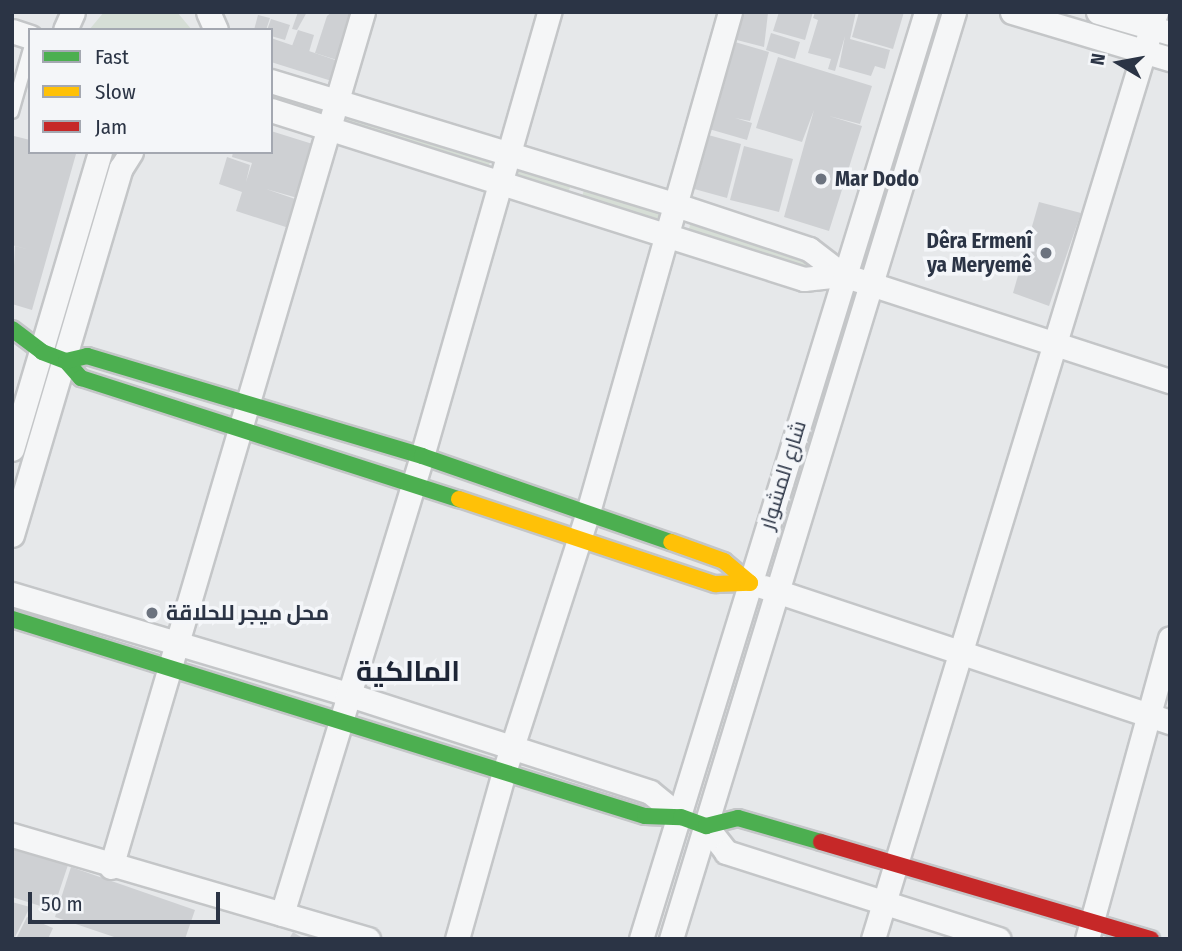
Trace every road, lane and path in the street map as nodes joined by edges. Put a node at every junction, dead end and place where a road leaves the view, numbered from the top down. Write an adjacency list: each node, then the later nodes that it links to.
1 (73, 12): 11 (street)
2 (208, 12): 12 (street)
3 (363, 12): 17 (street)
4 (549, 12): 21 (street)
5 (730, 12): 25 (street)
6 (926, 12): 27 (street, شارع المشوار)
7 (954, 12): 28 (street, شارع المشوار)
8 (1012, 12): 13 (street)
9 (1098, 12): 10 (street)
10 (1159, 24): 13 (street)
11 (66, 28)
12 (215, 28)
13 (1144, 52): 15 (street); 30 (street)
14 (28, 56): 19 (lane)
15 (1170, 59)
16 (273, 82): 17 (street)
17 (337, 102): 20 (street); 21 (street)
18 (273, 111): 20 (street)
19 (12, 112)
20 (329, 129): 24 (street); 35 (street)
21 (508, 153): 24 (street); 25 (street)
22 (99, 154): 31 (street)
23 (130, 154): 33 (street)
24 (499, 183): 26 (street); 38 (street)
25 (676, 205): 26 (street); 27 (street)
26 (668, 235): 27 (street); 40 (street)
27 (843, 275): 28 (street); 43 (street, شارع المشوار)
28 (869, 284): 30 (street); 44 (street, شارع المشوار)
29 (12, 329): 31 (street)
30 (1054, 344): 34 (street); 49 (street)
31 (42, 352): 32 (street); 33 (street); 37 (street)
32 (12, 353)
33 (66, 361): 35 (street); 36 (street); 41 (street)
34 (1170, 381)
35 (251, 403): 36 (street); 38 (street)
36 (244, 427): 39 (street); 48 (street)
37 (12, 449)
38 (422, 456): 39 (street); 40 (street)
39 (410, 485): 42 (street); 51 (street)
40 (588, 512): 42 (street); 43 (street)
41 (12, 535)
42 (579, 540): 43 (street); 54 (street)
43 (750, 583): 44 (street); 56 (street, شارع المشوار)
44 (777, 591): 49 (street); 57 (street, شارع المشوار)
45 (12, 594): 48 (street)
46 (12, 620): 50 (street)
47 (1170, 638): 53 (street)
48 (180, 643): 50 (street); 51 (street)
49 (958, 654): 53 (street); 60 (street)
50 (172, 667): 52 (street); 59 (street)
51 (347, 694): 52 (street); 54 (street)
52 (339, 717): 55 (street); 62 (street)
53 (1160, 719): 63 (street)
54 (513, 747): 55 (street); 56 (street)
55 (503, 772): 56 (street); 65 (street)
56 (681, 817): 57 (street); 66 (street, شارع المشوار)
57 (706, 826): 60 (street); 61 (street); 67 (street, شارع المشوار)
58 (12, 835): 59 (street)
59 (111, 867): 62 (street)
60 (896, 868): 61 (street); 63 (street)
61 (885, 903): 68 (street); 69 (street)
62 (282, 914): 64 (street)
63 (1090, 929): 70 (street)
64 (368, 939)
65 (457, 939)
66 (641, 939)
67 (671, 939)
68 (873, 939)
69 (998, 939)
70 (1151, 939)

